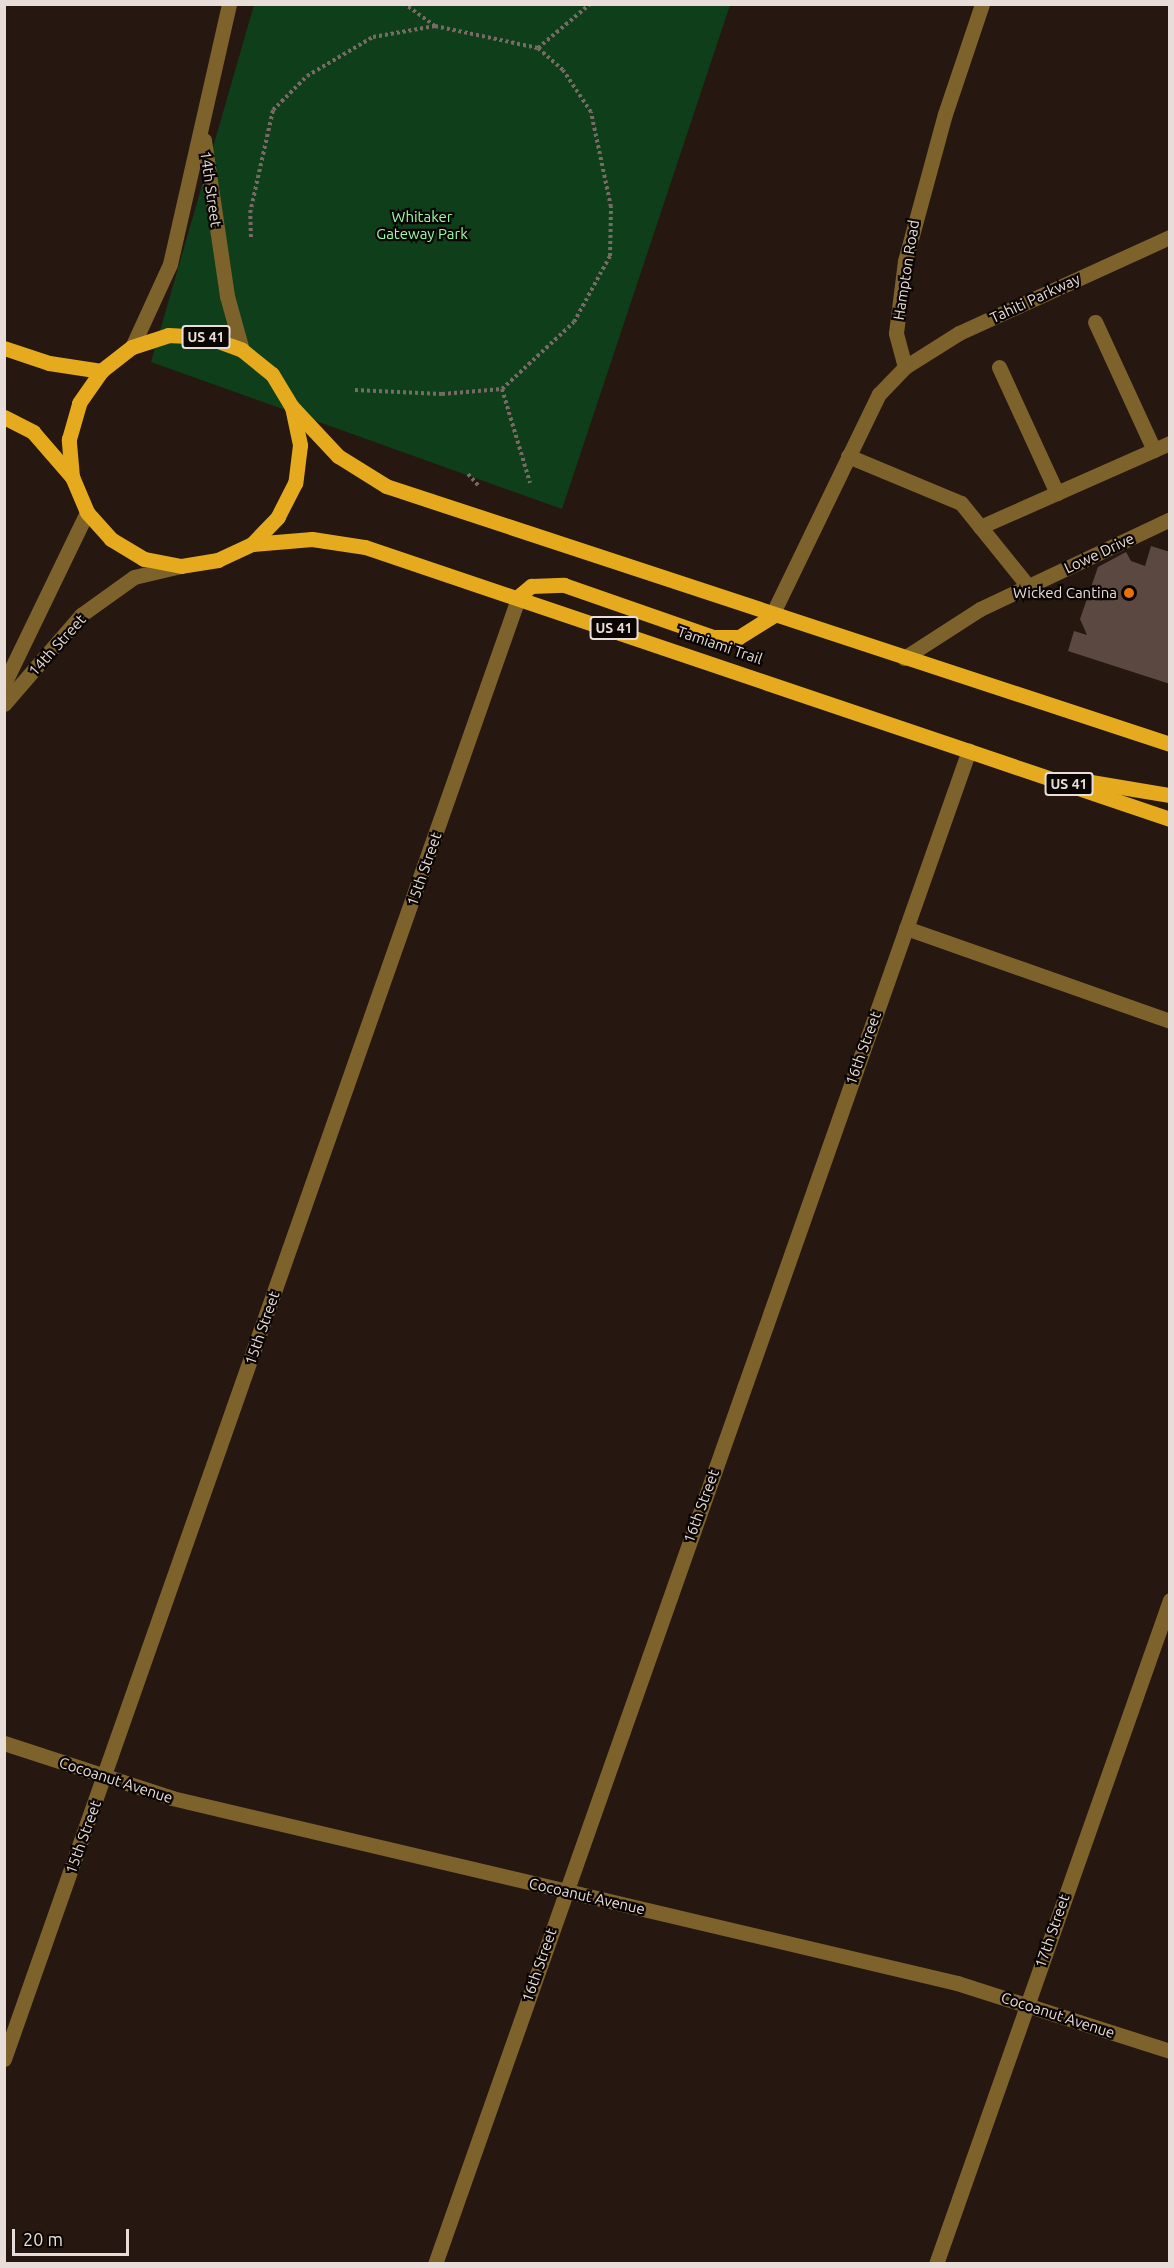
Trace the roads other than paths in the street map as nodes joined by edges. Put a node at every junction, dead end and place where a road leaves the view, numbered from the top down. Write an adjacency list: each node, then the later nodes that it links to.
1 (229, 4): 3 (street, 14th Street)
2 (982, 4): 9 (street, Hampton Road)
3 (203, 134): 6 (street, 14th Street); 8 (street, 14th Street)
4 (1170, 237): 9 (street, Tahiti Parkway)
5 (1095, 322): 15 (street)
6 (132, 347): 8 (main road, Tamiami Trail / US 41); 11 (main road, Tamiami Trail / US 41)
7 (4, 348): 11 (main road)
8 (242, 350): 12 (main road, Tamiami Trail / US 41)
9 (905, 367): 16 (street)
10 (999, 367): 18 (street)
11 (101, 370): 17 (main road, Tamiami Trail)
12 (292, 407): 22 (main road, Tamiami Trail); 26 (main road, Tamiami Trail / US 41)
13 (4, 417): 17 (main road, Tamiami Trail / US 41)
14 (1170, 443): 15 (street)
15 (1154, 450): 18 (street)
16 (849, 456): 21 (street); 26 (street)
17 (72, 477): 19 (main road, Tamiami Trail / US 41)
18 (1058, 493): 21 (street)
19 (87, 512): 23 (main road, Tamiami Trail / US 41); 28 (street, 14th Street)
20 (1170, 519): 24 (street, Lowe Drive)
21 (980, 527): 24 (street)
22 (252, 544): 23 (main road, Tamiami Trail / US 41); 25 (main road, Tamiami Trail / US 41)
23 (181, 566): 29 (street, 14th Street)
24 (1028, 586): 27 (street, Lowe Drive)
25 (519, 596): 26 (main road); 31 (main road, Tamiami Trail / US 41); 39 (street, 15th Street)
26 (771, 616): 27 (main road, Tamiami Trail / US 41)
27 (904, 658): 30 (main road, Tamiami Trail / US 41)
28 (4, 684)
29 (4, 704)
30 (1170, 744)
31 (969, 750): 32 (main road, Tamiami Trail / US 41); 35 (street, 16th Street)
32 (1035, 773): 33 (main road); 34 (main road, Tamiami Trail / US 41)
33 (1170, 795)
34 (1170, 819)
35 (906, 928): 36 (street); 40 (street, 16th Street)
36 (1170, 1022)
37 (1170, 1600): 41 (street, 17th Street)
38 (4, 1743): 39 (street, Cocoanut Avenue)
39 (104, 1777): 40 (street, Cocoanut Avenue); 43 (street, 15th Street)
40 (565, 1890): 41 (street, Cocoanut Avenue); 44 (street, 16th Street)
41 (1026, 2005): 42 (street, Cocoanut Avenue); 45 (street, 17th Street)
42 (1170, 2051)
43 (4, 2059)
44 (435, 2264)
45 (936, 2264)

